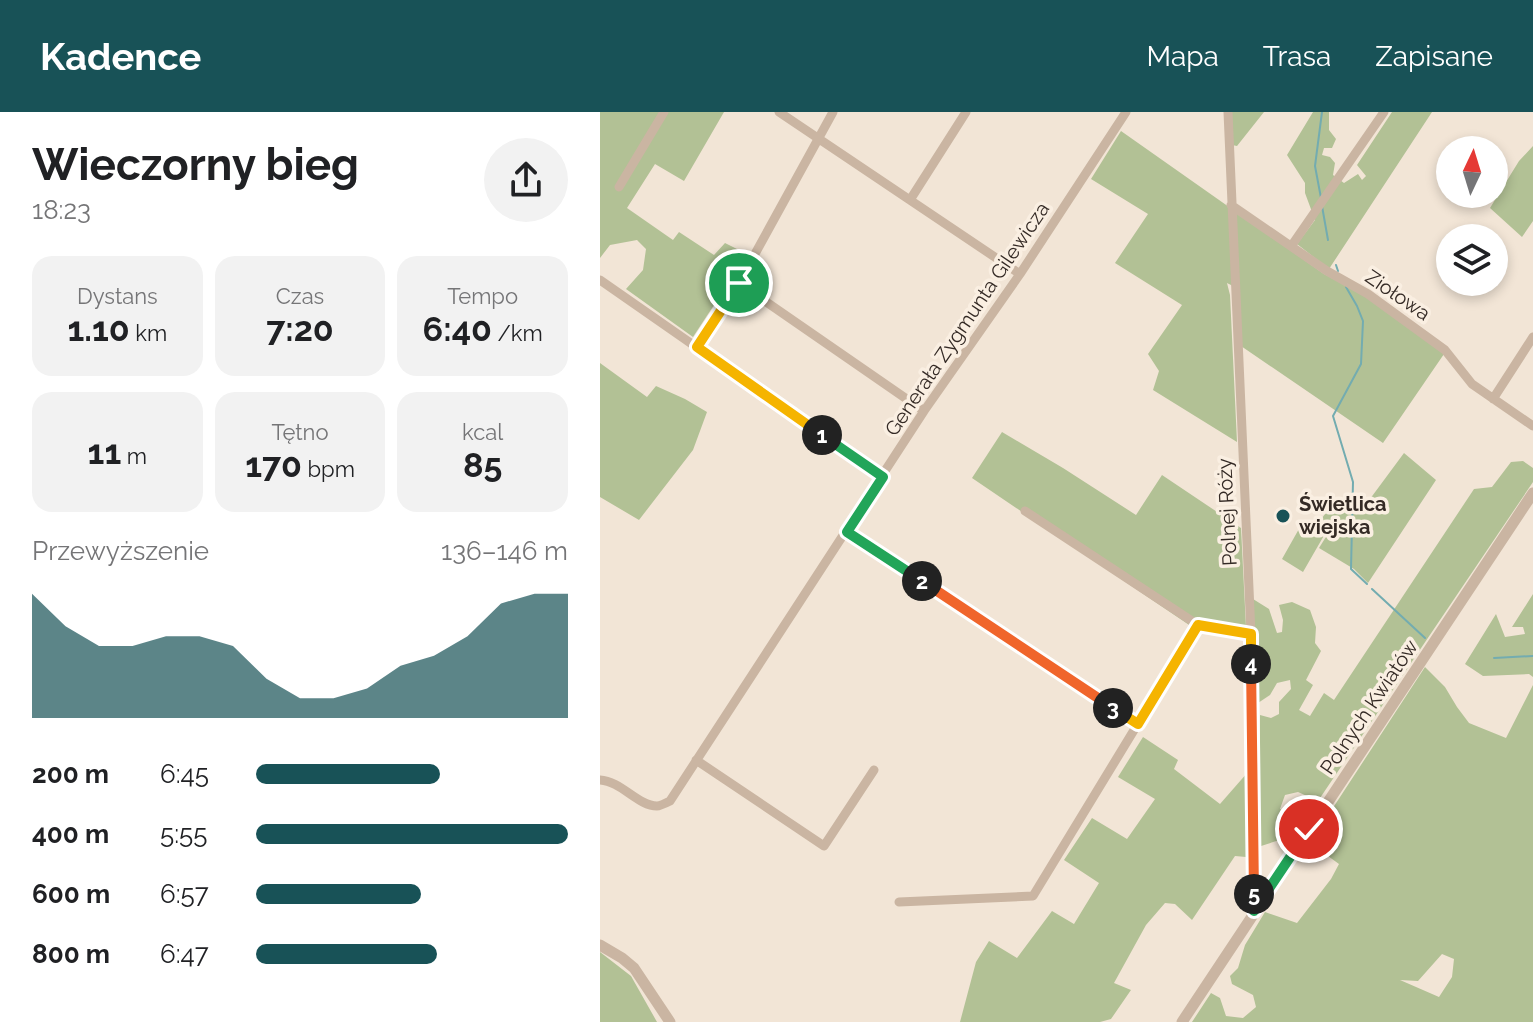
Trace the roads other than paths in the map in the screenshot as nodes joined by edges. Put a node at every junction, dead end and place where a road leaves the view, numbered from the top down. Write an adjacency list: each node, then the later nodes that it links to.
1 (664, 112): 9 (street)
2 (779, 112): 8 (street)
3 (833, 112): 8 (street)
4 (966, 112): 10 (street)
5 (1126, 112): 13 (street, Generała Zygmunta Gilewicza)
6 (1228, 112): 11 (street, Polnej Róży)
7 (1384, 112): 12 (street)
8 (818, 137): 10 (street); 15 (street)
9 (619, 187)
10 (910, 200): 13 (street)
11 (1231, 205): 12 (street, Ziołowa); 26 (street, Polnej Róży)
12 (1292, 245): 18 (street, Ziołowa)
13 (1020, 274): 19 (street, Generała Zygmunta Gilewicza)
14 (600, 280): 17 (street)
15 (739, 283): 17 (street); 19 (street)
16 (1533, 337): 18 (street)
17 (697, 347): 21 (street)
18 (1493, 399): 20 (street, Ziołowa)
19 (924, 411): 21 (street, Generała Zygmunta Gilewicza)
20 (1533, 426)
21 (883, 477): 24 (street, Generała Zygmunta Gilewicza)
22 (1533, 493): 32 (street, Polnych Kwiatów)
23 (1025, 511): 25 (street)
24 (847, 532): 27 (street); 28 (street, Generała Zygmunta Gilewicza)
25 (1198, 625): 26 (street); 27 (street)
26 (1251, 634): 32 (street, Polnej Róży)
27 (1138, 724): 31 (street)
28 (696, 760): 29 (street); 30 (street, Generała Zygmunta Gilewicza)
29 (874, 770)
30 (600, 780)
31 (899, 902)
32 (1254, 911): 35 (street, Polnych Kwiatów)
33 (600, 945): 34 (street)
34 (670, 1022)
35 (1182, 1022)

